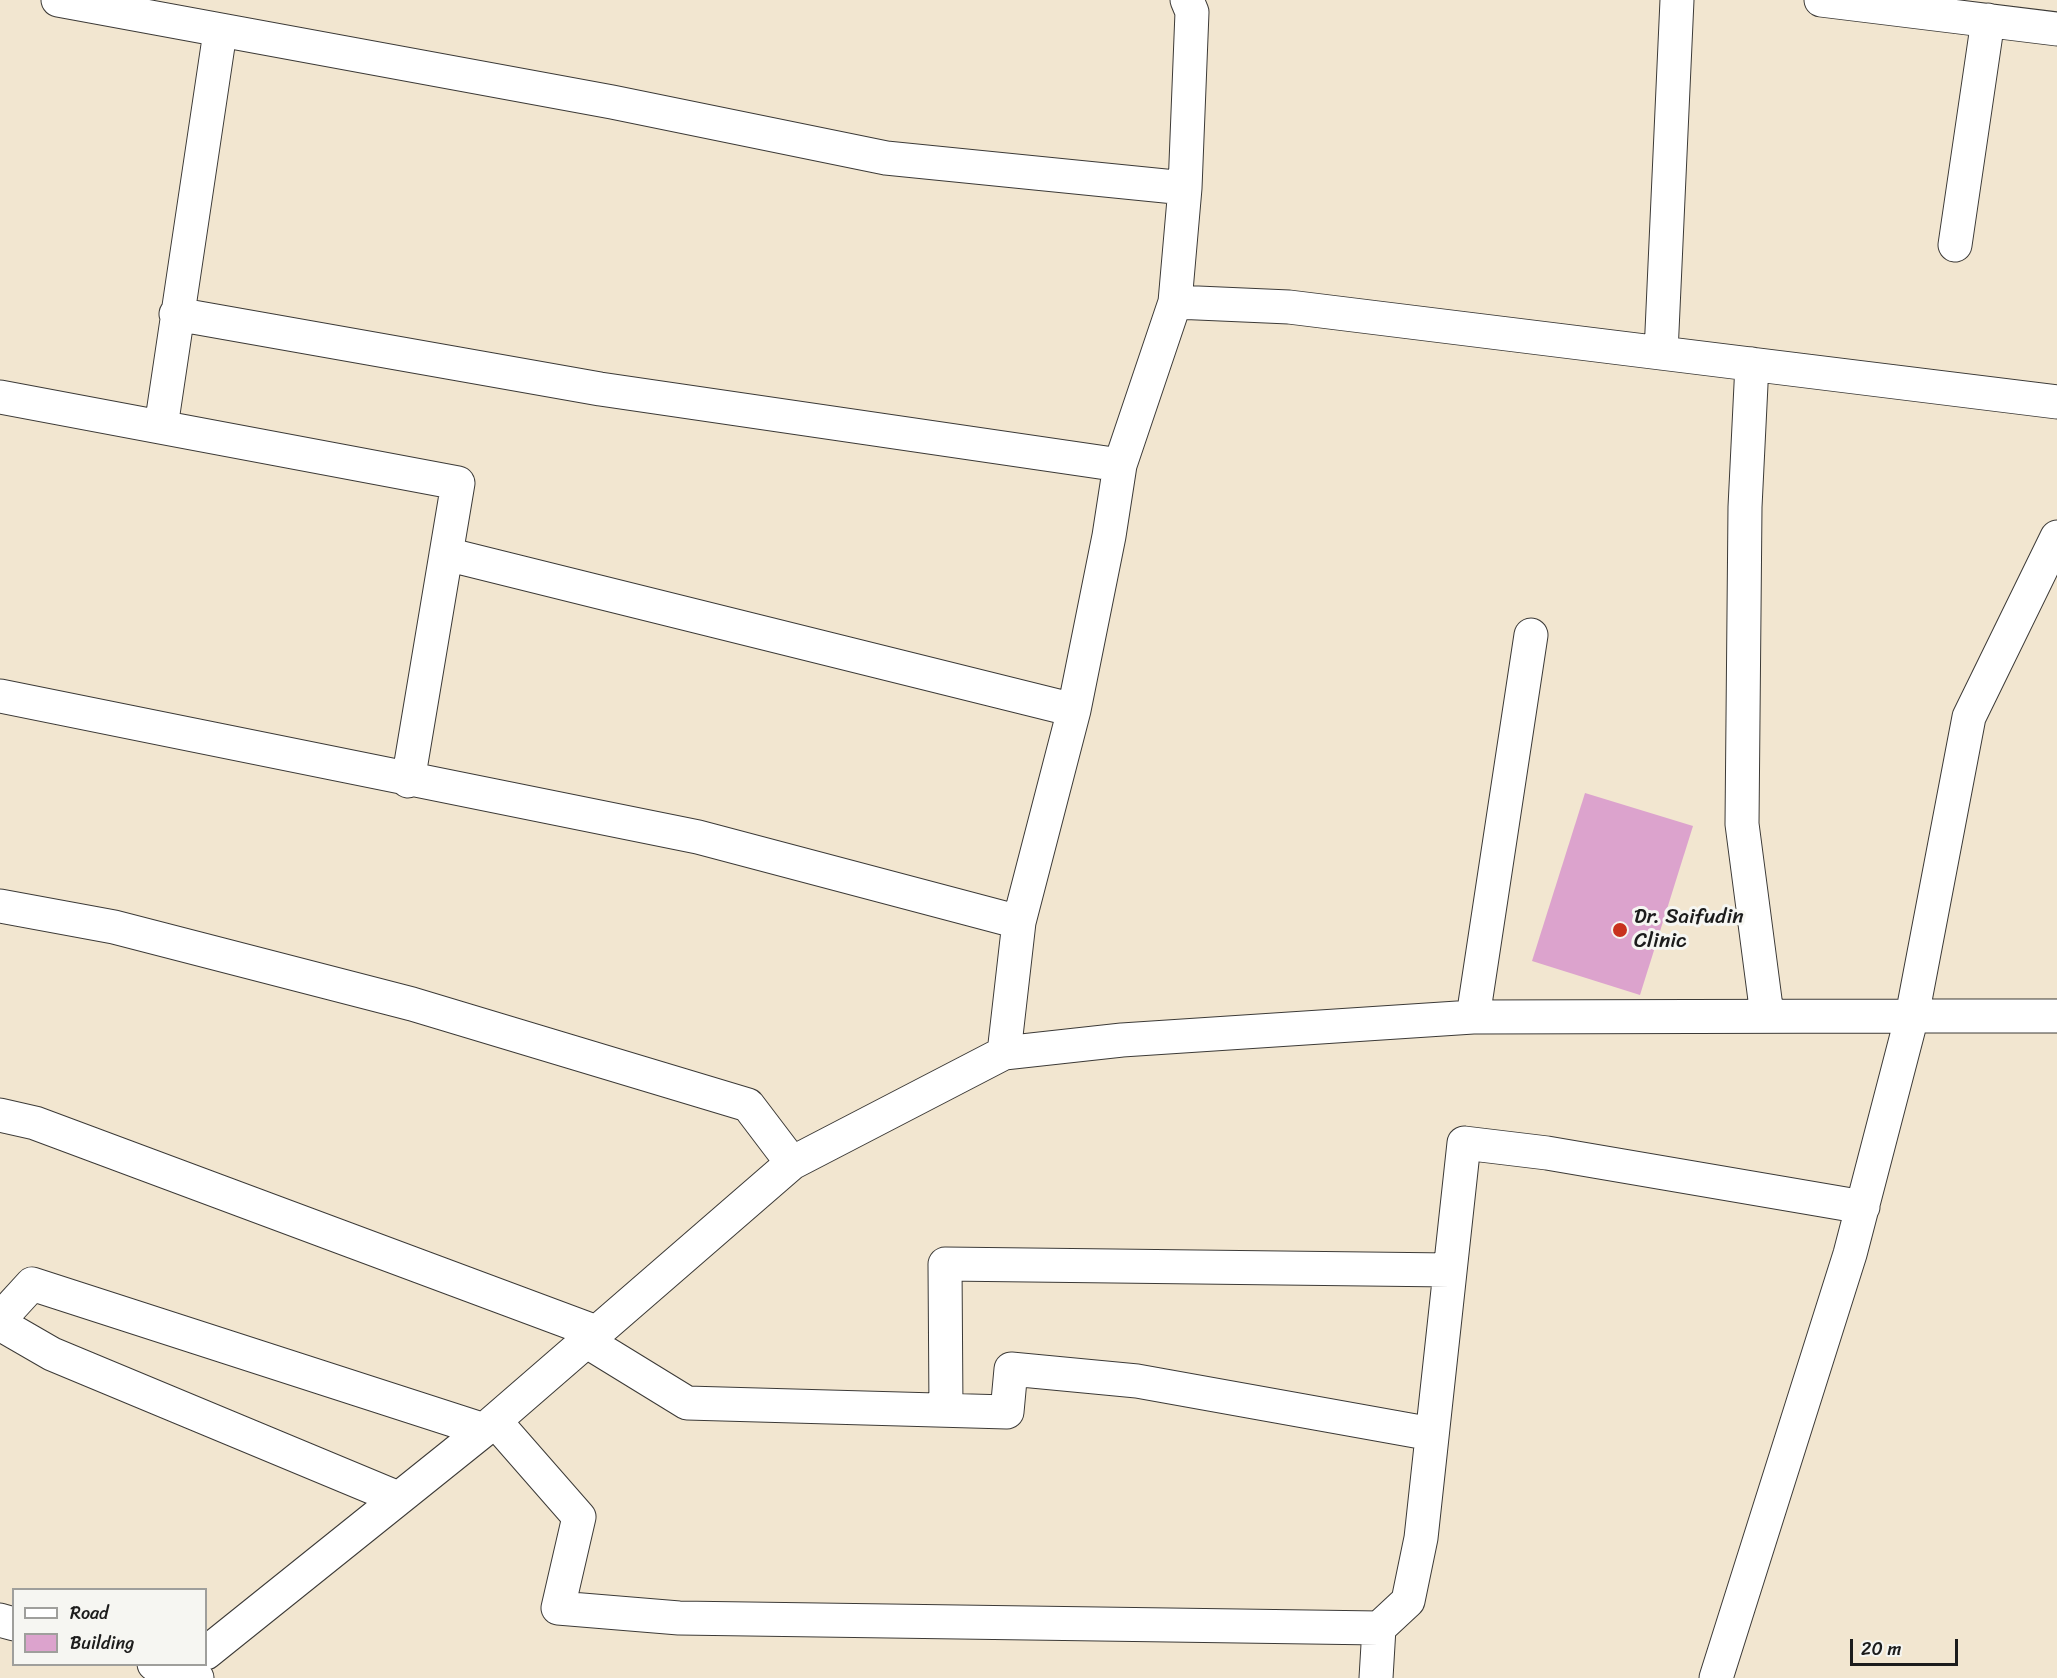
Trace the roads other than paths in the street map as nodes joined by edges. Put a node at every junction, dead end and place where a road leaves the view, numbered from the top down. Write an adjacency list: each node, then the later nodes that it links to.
1 (57, 0): 7 (street)
2 (1187, 0): 8 (street)
3 (1677, 0): 12 (street)
4 (1821, 0): 5 (street)
5 (1988, 20): 6 (street); 9 (street)
6 (2057, 29)
7 (220, 32): 8 (street); 11 (street)
8 (1185, 188): 10 (street)
9 (1955, 244)
10 (1175, 302): 12 (street); 17 (street)
11 (176, 314): 16 (street); 17 (street)
12 (1661, 353): 13 (street)
13 (1752, 364): 15 (street); 26 (street)
14 (0, 397): 16 (street)
15 (2057, 402)
16 (161, 426): 19 (street)
17 (1120, 465): 22 (street)
18 (2057, 537): 27 (street)
19 (446, 554): 22 (street); 23 (street)
20 (1531, 635): 28 (street)
21 (0, 696): 23 (street)
22 (1074, 711): 25 (street)
23 (408, 781): 25 (street)
24 (0, 906): 32 (street)
25 (1019, 922): 30 (street)
26 (1767, 1015): 27 (street); 28 (street)
27 (1912, 1016): 29 (street); 33 (street)
28 (1473, 1017): 30 (street)
29 (2057, 1017)
30 (1004, 1053): 32 (street)
31 (0, 1115): 37 (street)
32 (792, 1163): 37 (street)
33 (1863, 1207): 34 (street); 47 (street)
34 (1450, 1270): 38 (street); 40 (street)
35 (0, 1319): 39 (street)
36 (0, 1324): 41 (street)
37 (591, 1337): 38 (street); 39 (street)
38 (946, 1410): 40 (street)
39 (489, 1426): 41 (street); 42 (street)
40 (1432, 1434): 42 (street)
41 (398, 1498): 43 (street)
42 (1379, 1628): 46 (street)
43 (207, 1659)
44 (162, 1666): 45 (street)
45 (194, 1670)
46 (1376, 1678)
47 (1716, 1678)

